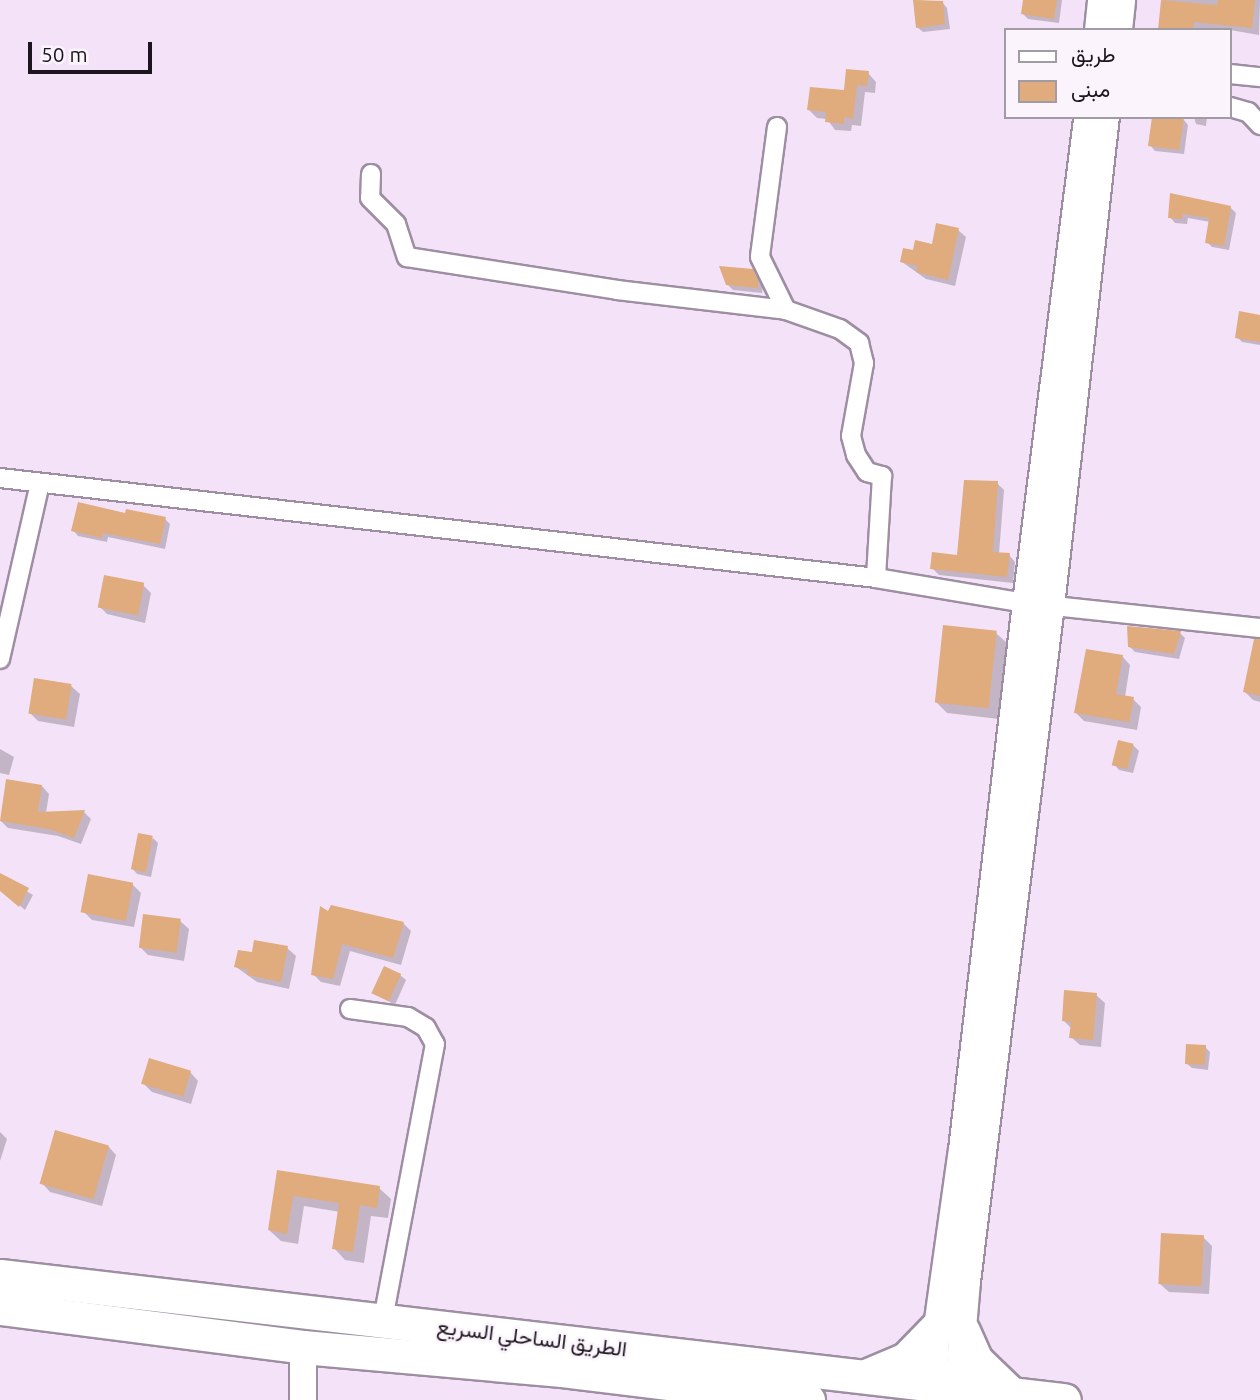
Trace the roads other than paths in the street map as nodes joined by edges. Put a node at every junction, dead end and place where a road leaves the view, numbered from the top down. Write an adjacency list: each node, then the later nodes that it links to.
1 (1101, 0): 3 (street)
2 (1122, 0): 4 (street)
3 (1098, 28)
4 (1119, 28)
5 (1232, 74): 6 (street)
6 (1260, 77)
7 (1232, 108): 10 (street)
8 (1087, 119): 14 (street)
9 (1106, 119): 14 (street)
10 (1260, 125)
11 (777, 127): 13 (street)
12 (371, 174): 13 (street)
13 (786, 310): 17 (street)
14 (1065, 392): 18 (street)
15 (0, 478): 16 (street)
16 (40, 483): 17 (street); 20 (street)
17 (876, 578): 18 (street)
18 (1039, 604): 19 (street); 25 (street)
19 (1260, 628)
20 (0, 659)
21 (351, 1009): 24 (street)
22 (0, 1276): 24 (highway, الطريق الساحلي السريع)
23 (0, 1308): 26 (highway, الطريق الساحلي السريع)
24 (383, 1320): 27 (highway, الطريق الساحلي السريع)
25 (950, 1329): 27 (highway); 28 (street); 29 (highway)
26 (303, 1346): 30 (street); 31 (highway, الطريق الساحلي السريع)
27 (866, 1376): 28 (highway, الطريق الساحلي السريع)
28 (945, 1393): 29 (highway, الطريق الساحلي السريع)
29 (1010, 1393): 32 (highway, الطريق الساحلي السريع)
30 (303, 1400)
31 (808, 1400)
32 (1064, 1400)

